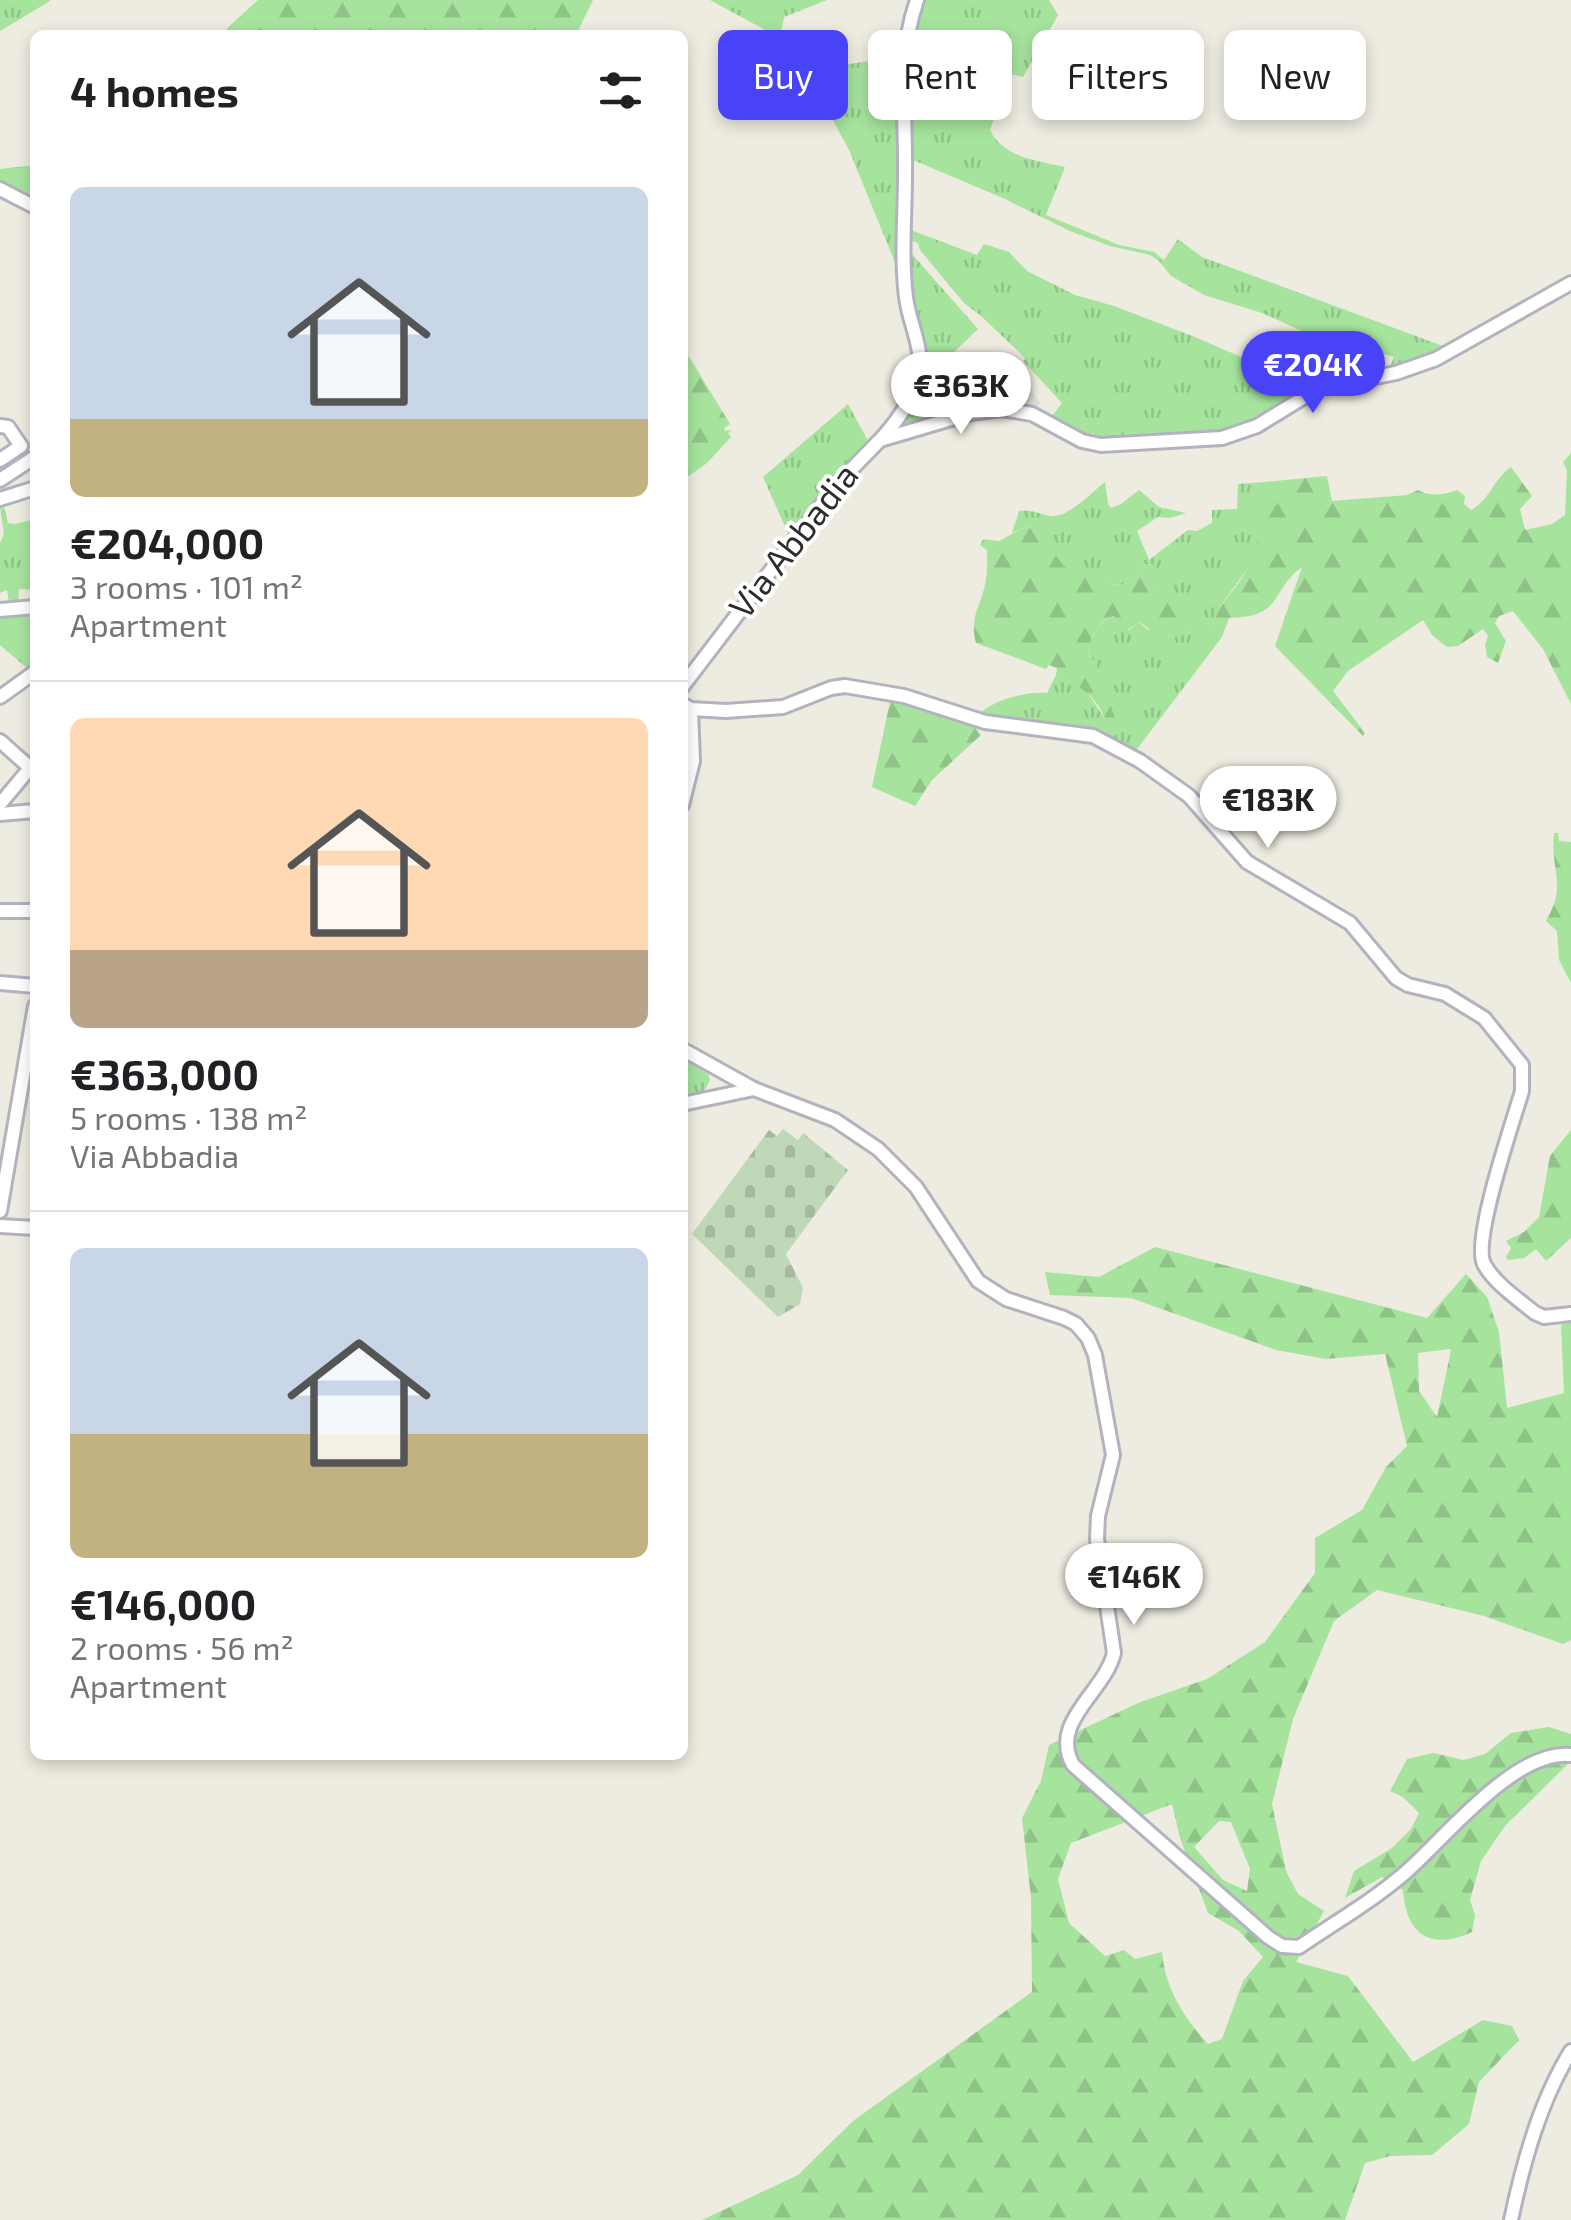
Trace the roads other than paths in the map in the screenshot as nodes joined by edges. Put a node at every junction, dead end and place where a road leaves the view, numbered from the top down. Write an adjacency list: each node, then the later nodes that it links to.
1 (917, 0): 6 (street)
2 (0, 189): 3 (street)
3 (30, 205)
4 (1571, 282): 6 (street, Via Abbadia)
5 (0, 426): 7 (street)
6 (880, 440): 15 (street, Via Abbadia)
7 (0, 460)
8 (30, 460): 9 (street)
9 (0, 480)
10 (30, 490): 11 (street)
11 (0, 499)
12 (30, 607): 13 (street)
13 (0, 610)
14 (30, 676): 16 (street)
15 (688, 679)
16 (0, 697)
17 (688, 707): 37 (street)
18 (688, 716): 22 (street)
19 (0, 740): 20 (street)
20 (30, 764)
21 (30, 771): 23 (street)
22 (688, 781)
23 (0, 804)
24 (30, 811): 25 (street)
25 (0, 814)
26 (0, 911): 27 (street)
27 (30, 911)
28 (0, 982): 29 (street)
29 (30, 985)
30 (30, 1035): 34 (street)
31 (688, 1052): 32 (street)
32 (754, 1089): 33 (street); 38 (street)
33 (688, 1103)
34 (0, 1210)
35 (0, 1226): 36 (street)
36 (30, 1228)
37 (1571, 1314)
38 (1571, 1755)
39 (1571, 2051): 40 (street)
40 (1511, 2220)

